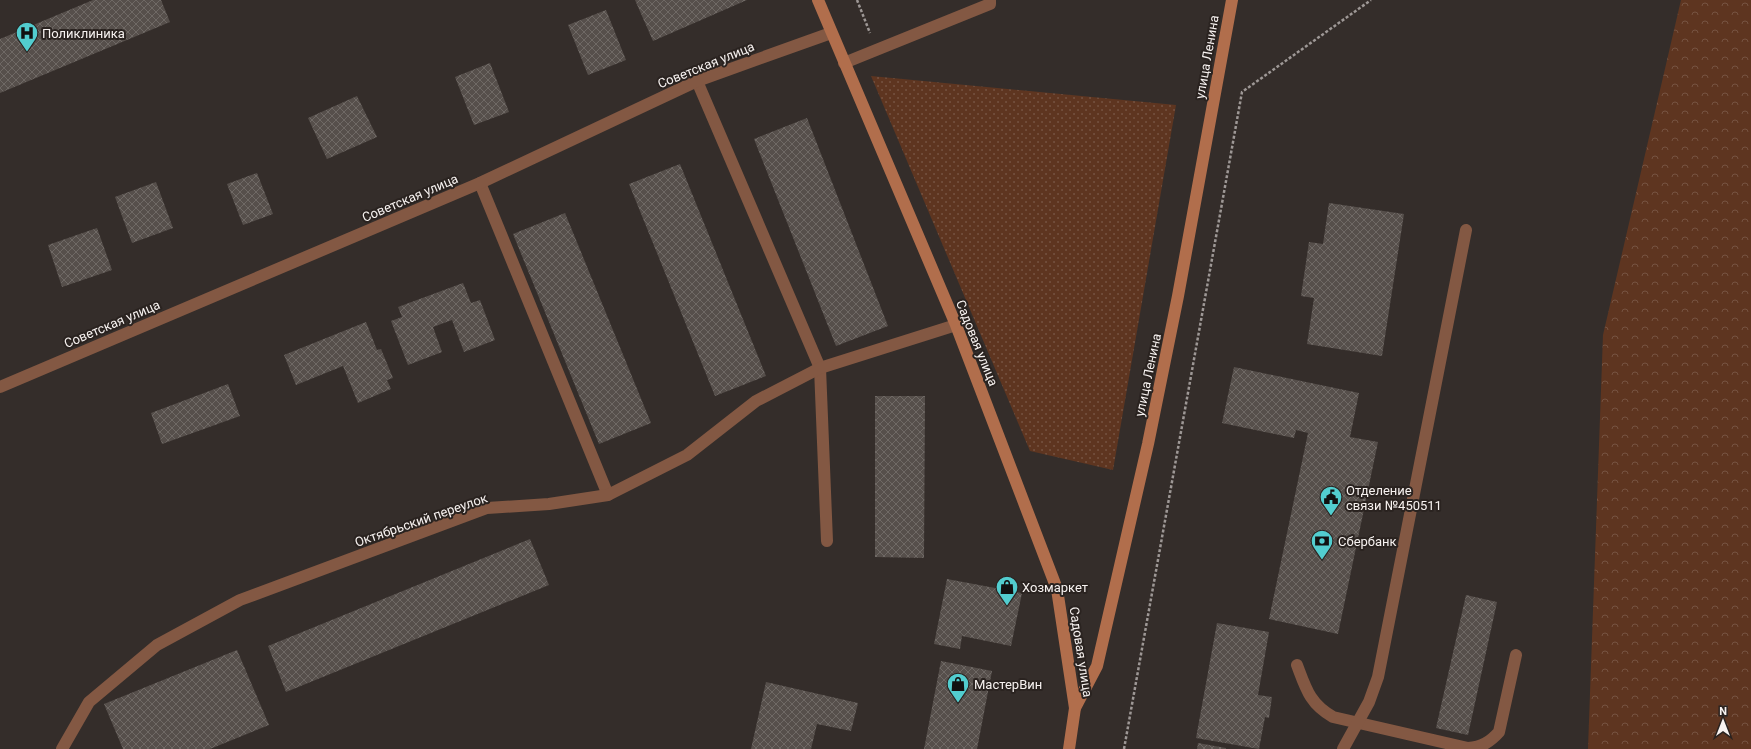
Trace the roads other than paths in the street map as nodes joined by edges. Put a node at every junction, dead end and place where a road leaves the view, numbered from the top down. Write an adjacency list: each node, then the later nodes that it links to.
1 (818, 0): 4 (main road, Садовая улица)
2 (990, 0): 5 (street)
3 (1232, 0): 16 (main road, улица Ленина)
4 (831, 33): 5 (main road, Садовая улица); 6 (street, Советская улица)
5 (844, 63): 9 (main road, Садовая улица)
6 (697, 81): 7 (street, Советская улица); 10 (street)
7 (480, 184): 11 (street, Советская улица); 12 (street)
8 (1466, 230): 17 (street)
9 (956, 325): 10 (street, Октябрьский переулок); 16 (main road, Садовая улица)
10 (820, 368): 12 (street, Октябрьский переулок); 13 (street)
11 (0, 387)
12 (608, 495): 18 (street, Октябрьский переулок)
13 (827, 541)
14 (1516, 655): 17 (street)
15 (1297, 665): 17 (street)
16 (1075, 708): 19 (main road, улица Ленина)
17 (1357, 723): 20 (street)
18 (62, 749)
19 (1069, 749)
20 (1343, 749)

